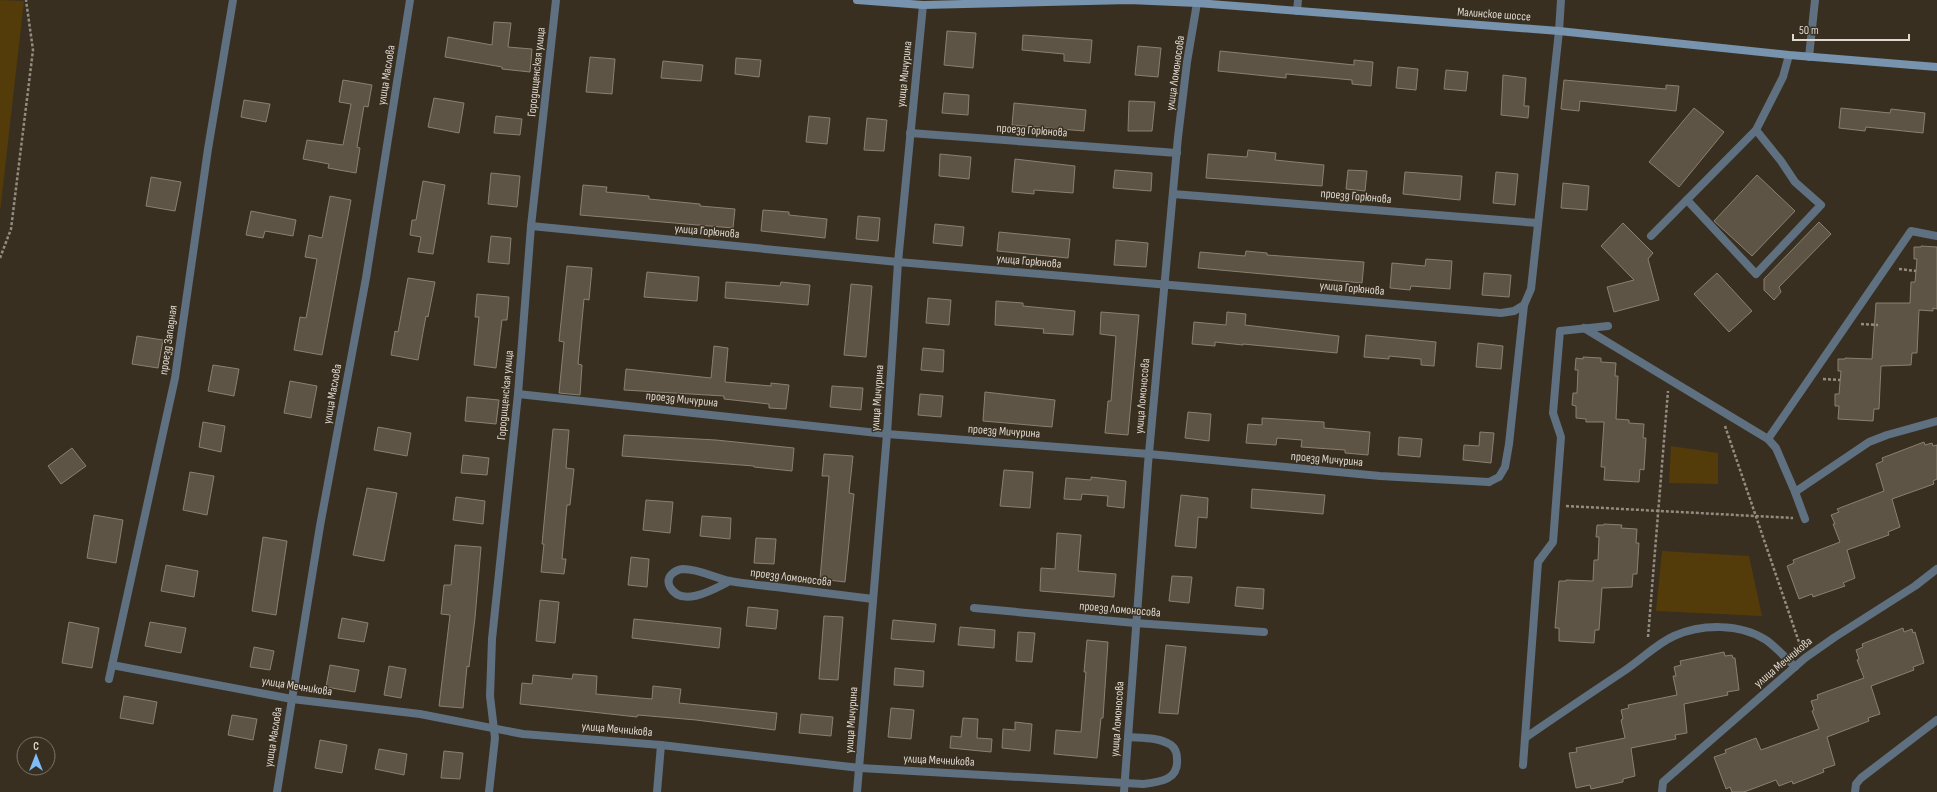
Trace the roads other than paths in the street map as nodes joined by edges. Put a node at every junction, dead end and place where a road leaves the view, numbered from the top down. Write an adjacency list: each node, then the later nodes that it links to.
1 (232, 0): 42 (street, проезд Западная)
2 (410, 0): 45 (street, улица Маслова)
3 (556, 0): 21 (street, Городищенская улица)
4 (857, 0): 8 (main road, Малинское шоссе)
5 (1298, 0): 10 (street)
6 (1561, 0): 11 (street)
7 (1815, 0): 13 (street)
8 (923, 2): 9 (main road, Малинское шоссе); 16 (street, улица Мичурина)
9 (1197, 4): 10 (main road, Малинское шоссе); 17 (street, улица Ломоносова)
10 (1297, 11): 11 (main road, Малинское шоссе)
11 (1558, 31): 12 (main road, Малинское шоссе); 20 (street)
12 (1789, 55): 13 (main road, Малинское шоссе); 15 (street)
13 (1809, 57): 14 (main road, Малинское шоссе)
14 (1937, 67)
15 (1756, 130): 19 (street); 19 (street)
16 (910, 133): 17 (street, проезд Горюнова); 24 (street, улица Мичурина)
17 (1177, 153): 18 (street, улица Ломоносова)
18 (1173, 194): 20 (street, проезд Горюнова); 25 (street, улица Ломоносова)
19 (1686, 200): 22 (street)
20 (1538, 223): 26 (street)
21 (531, 226): 24 (street, улица Горюнова); 29 (street, Городищенская улица)
22 (1651, 236)
23 (1937, 236): 32 (street)
24 (898, 262): 25 (street, улица Горюнова); 31 (street, улица Мичурина)
25 (1165, 284): 26 (street, улица Горюнова); 33 (street, улица Ломоносова)
26 (1524, 305): 33 (street, проезд Мичурина)
27 (1608, 326): 28 (street)
28 (1584, 328): 32 (street); 49 (street)
29 (518, 394): 31 (street, проезд Мичурина); 47 (street, Городищенская улица)
30 (1937, 421): 34 (street)
31 (887, 434): 33 (street, проезд Мичурина); 38 (street, улица Мичурина)
32 (1768, 439): 34 (street)
33 (1149, 454): 40 (street, улица Ломоносова)
34 (1795, 492): 35 (street)
35 (1805, 519)
36 (1937, 569): 43 (street, улица Мечникова)
37 (730, 581): 37 (street, проезд Ломоносова); 38 (street, проезд Ломоносова)
38 (873, 599): 52 (street, улица Мичурина)
39 (974, 608): 40 (street, проезд Ломоносова)
40 (1136, 623): 41 (street, проезд Ломоносова); 48 (street, улица Ломоносова)
41 (1264, 632)
42 (112, 665): 44 (street, проезд Западная); 45 (street, улица Мечникова)
43 (1795, 666): 49 (street); 59 (street, улица Мечникова)
44 (109, 680)
45 (292, 699): 47 (street, улица Мечникова); 54 (street, улица Маслова)
46 (1937, 720): 60 (street)
47 (494, 728): 50 (street, улица Мечникова); 55 (street, Городищенская улица)
48 (1128, 737): 53 (street, улица Ломоносова); 53 (street, улица Мечникова)
49 (1525, 738): 51 (street)
50 (661, 745): 52 (street, улица Мечникова); 56 (street)
51 (1523, 766)
52 (860, 768): 53 (street, улица Мечникова); 57 (street, улица Мичурина)
53 (1125, 782): 58 (street, улица Ломоносова)
54 (276, 792)
55 (489, 792)
56 (657, 792)
57 (857, 792)
58 (1124, 792)
59 (1662, 792)
60 (1855, 792)

